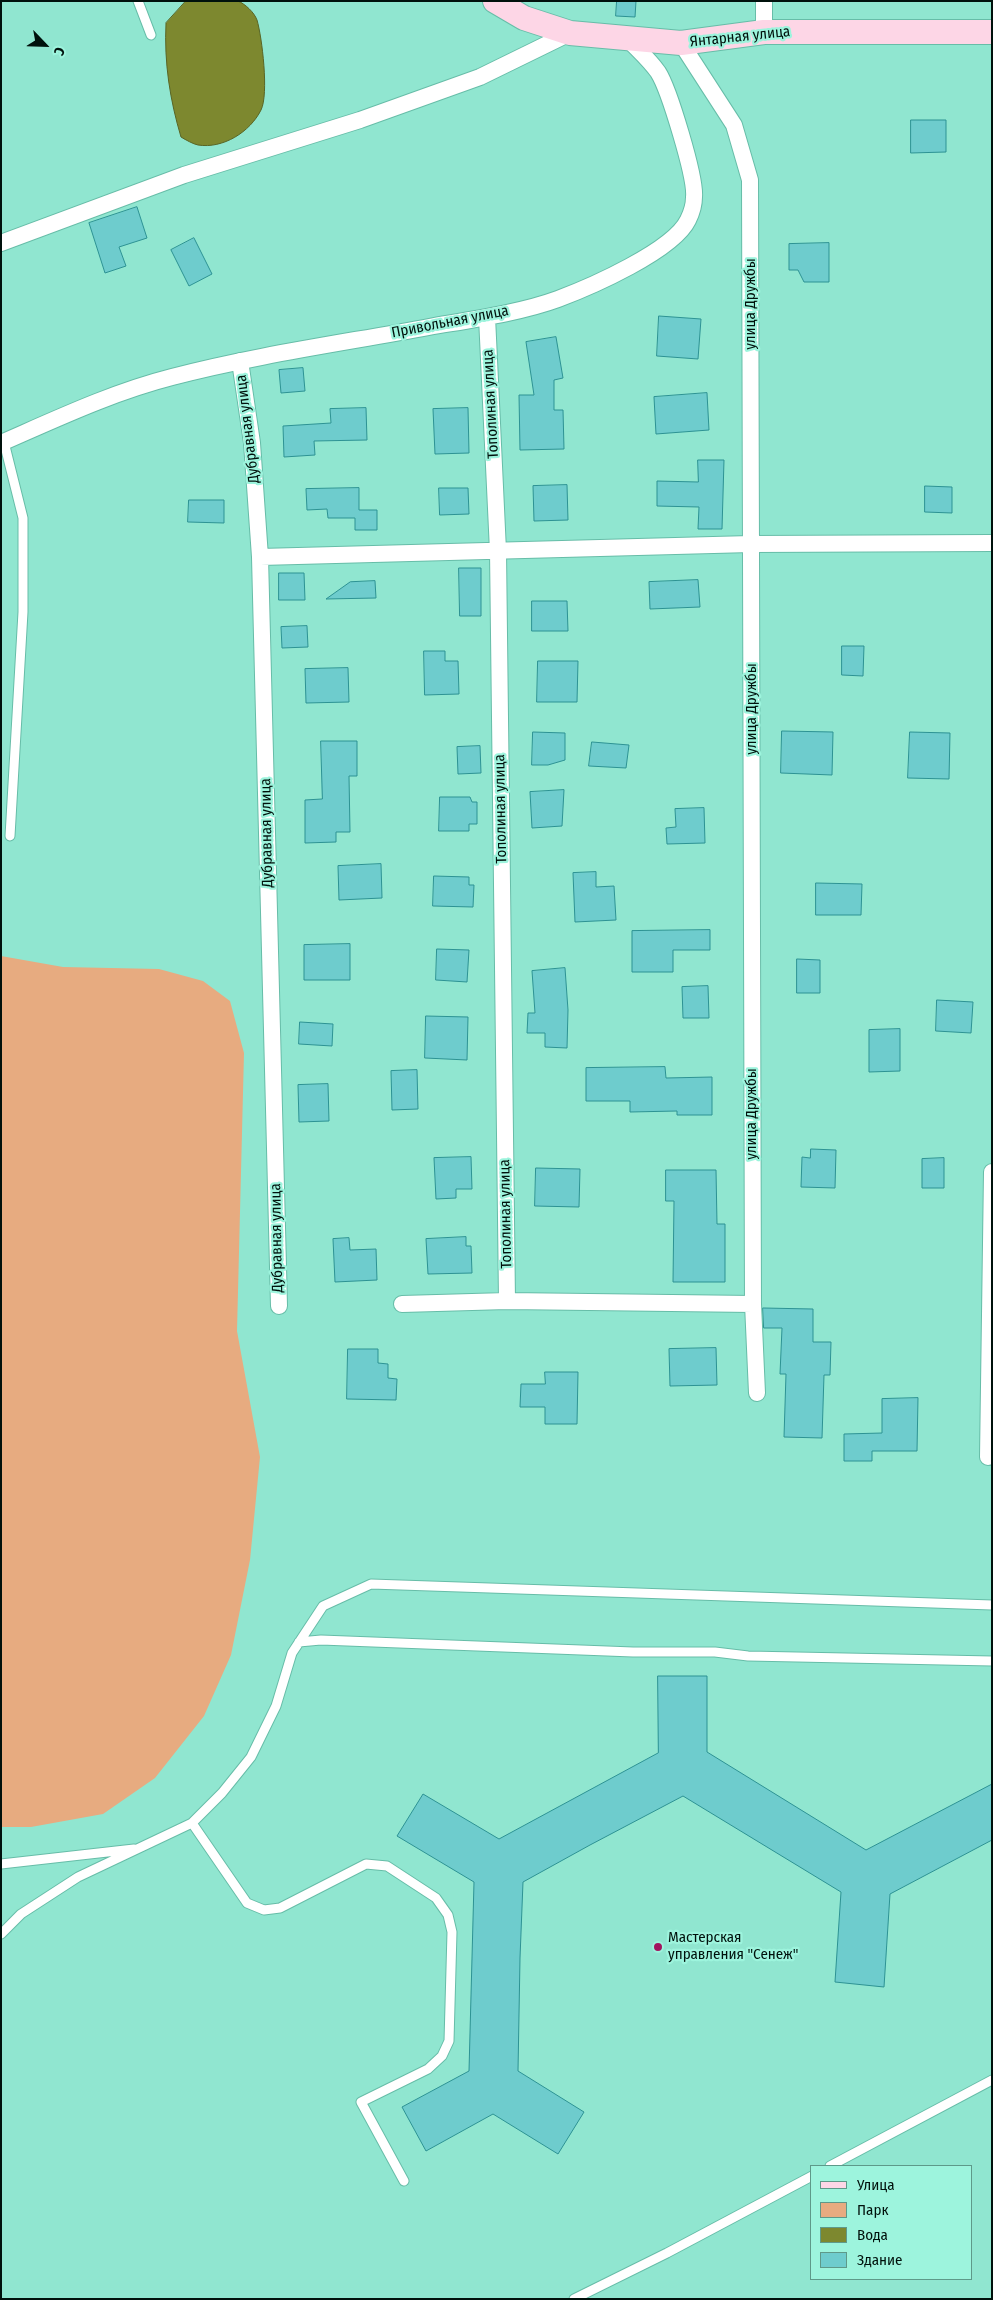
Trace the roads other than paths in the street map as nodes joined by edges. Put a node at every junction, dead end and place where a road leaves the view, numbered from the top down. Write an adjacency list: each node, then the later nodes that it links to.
1 (138, 1): 8 (lane)
2 (495, 1): 4 (street, Янтарная улица)
3 (764, 1): 5 (street)
4 (525, 10): 7 (street, Янтарная улица)
5 (764, 32): 6 (street, Янтарная улица); 10 (street, Янтарная улица)
6 (992, 32)
7 (570, 33): 9 (street, Янтарная улица); 11 (street)
8 (151, 35)
9 (626, 37): 10 (street, Янтарная улица); 12 (street, Привольная улица)
10 (681, 43): 16 (street, улица Дружбы)
11 (1, 243)
12 (487, 317): 13 (street, Привольная улица); 17 (street, Тополиная улица)
13 (240, 361): 14 (street, Привольная улица); 18 (street, Дубравная улица)
14 (3, 442): 19 (lane)
15 (992, 543): 16 (street)
16 (751, 544): 17 (street); 23 (street, улица Дружбы)
17 (498, 551): 18 (street); 21 (street, Тополиная улица)
18 (260, 557): 24 (street, Дубравная улица)
19 (10, 836)
20 (992, 1172): 26 (street)
21 (507, 1301): 22 (street); 23 (street)
22 (402, 1304)
23 (753, 1304): 25 (street, улица Дружбы)
24 (278, 1306)
25 (757, 1393)
26 (988, 1457)
27 (992, 1606): 28 (lane)
28 (299, 1642): 29 (lane); 30 (lane)
29 (992, 1661)
30 (192, 1823): 31 (lane); 37 (lane)
31 (141, 1848): 32 (lane); 33 (lane)
32 (1, 1864)
33 (1, 1934)
34 (992, 2080): 35 (lane)
35 (832, 2165)
36 (810, 2177): 38 (lane)
37 (404, 2181)
38 (574, 2299)

